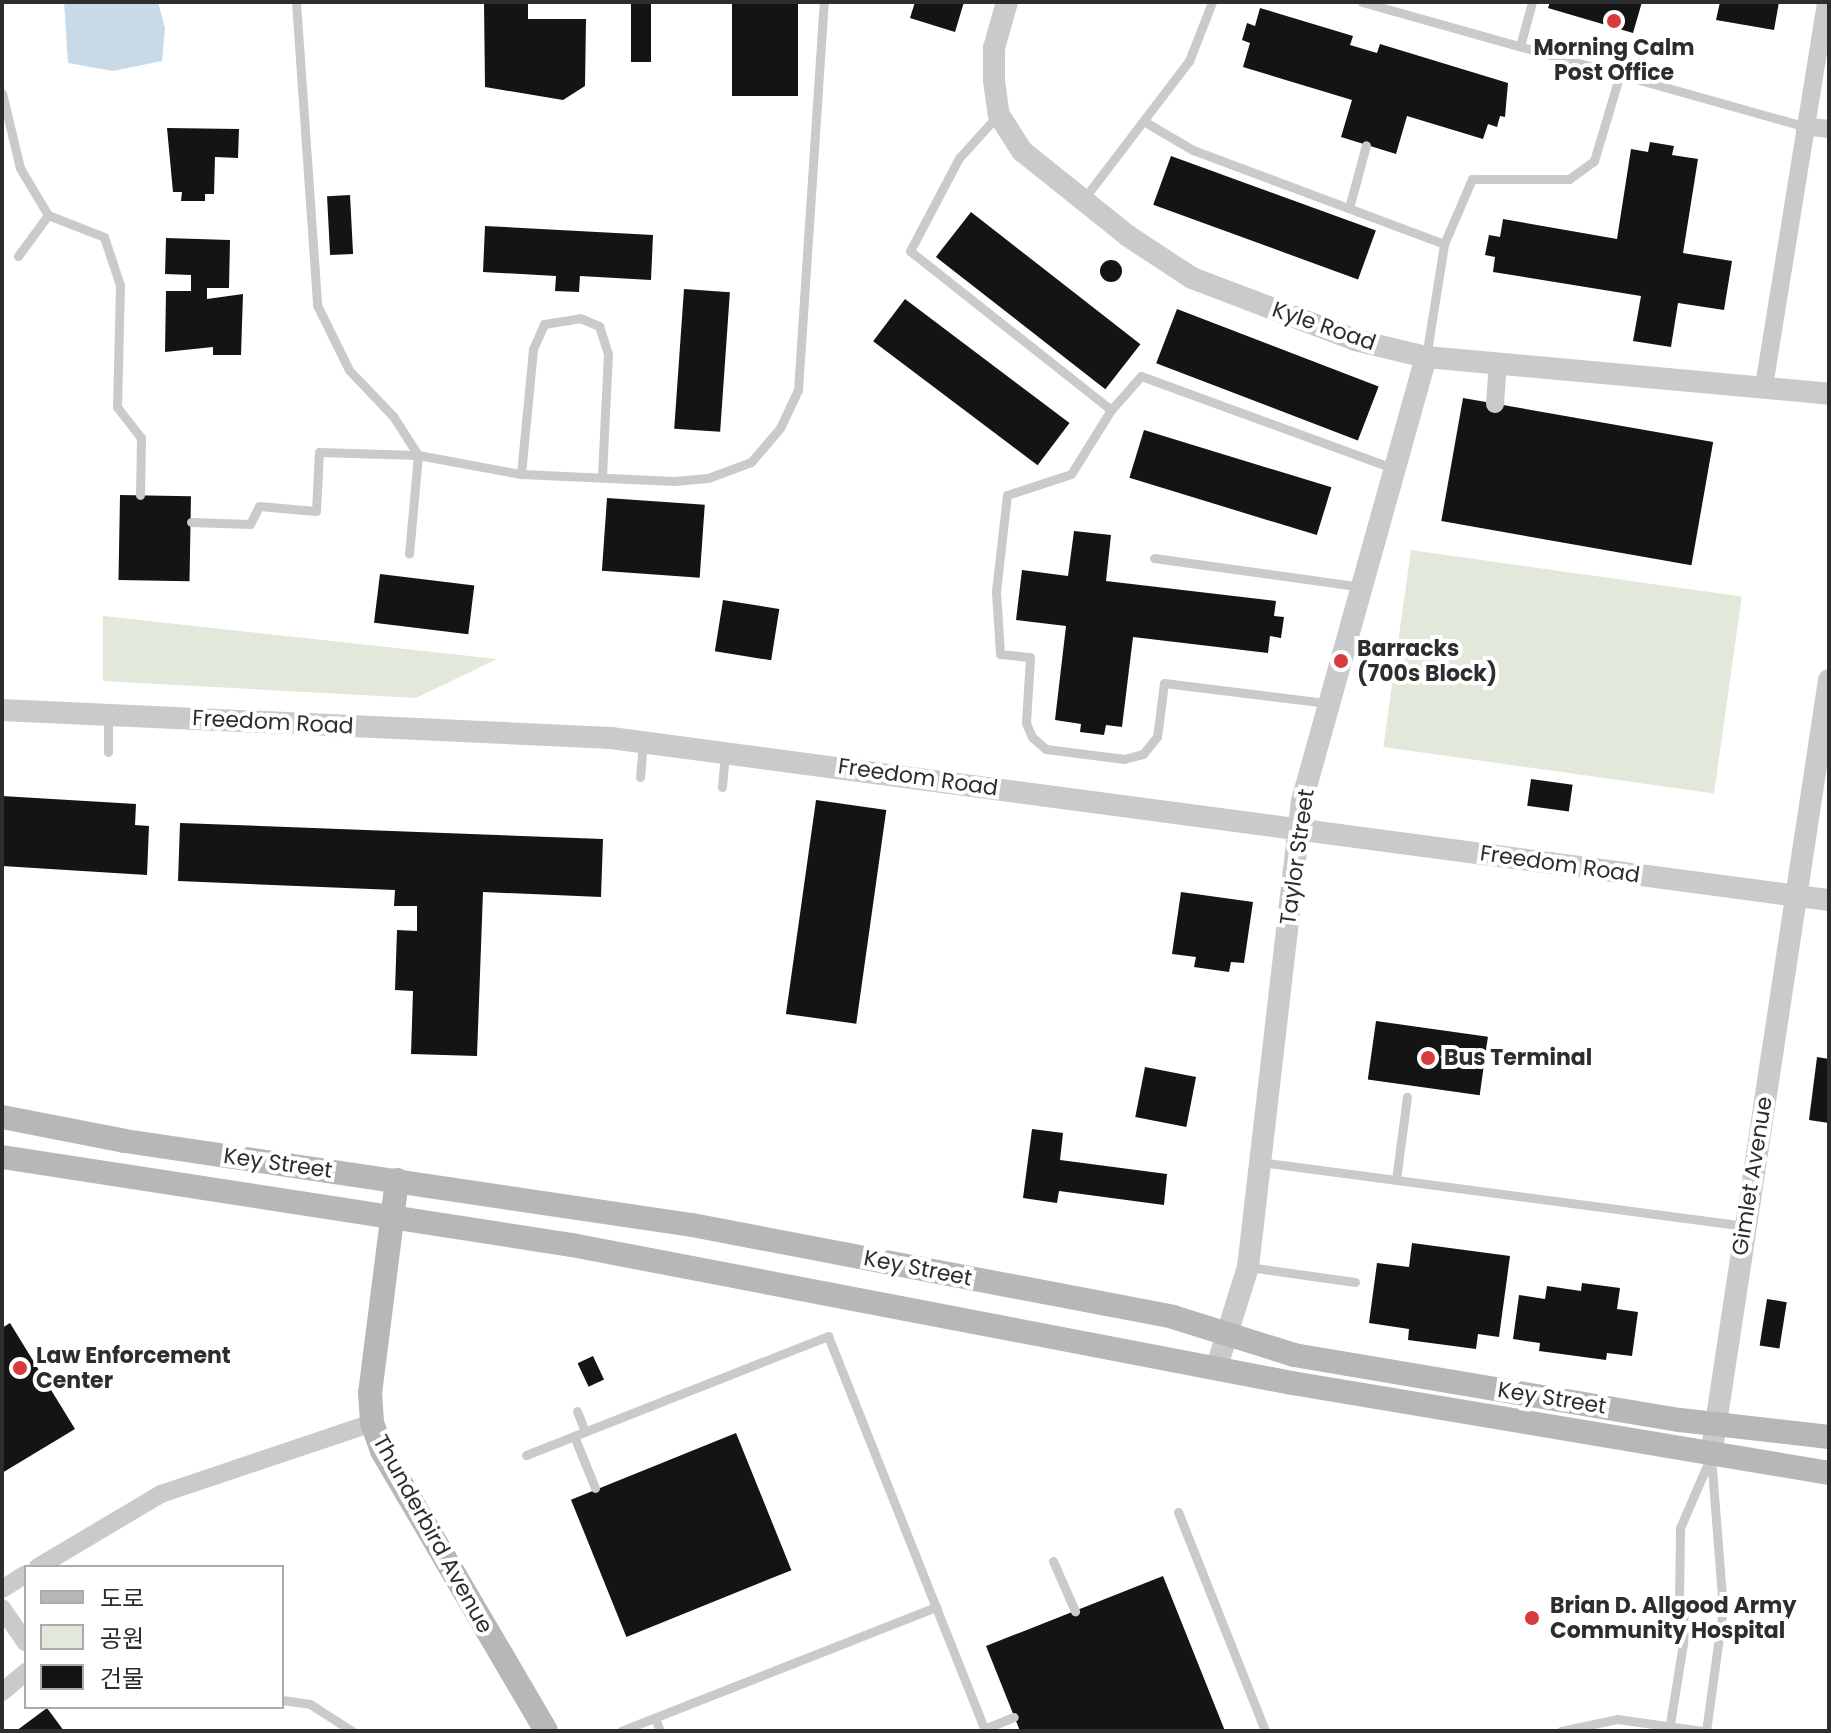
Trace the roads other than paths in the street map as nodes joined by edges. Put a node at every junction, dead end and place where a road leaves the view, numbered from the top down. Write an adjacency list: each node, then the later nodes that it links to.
1 (296, 2): 27 (lane)
2 (824, 2): 30 (lane)
3 (1007, 2): 11 (street, Kyle Road)
4 (1212, 2): 12 (lane)
5 (1362, 2): 8 (lane)
6 (1532, 2): 8 (lane)
7 (1826, 2): 13 (street)
8 (1520, 46): 9 (lane)
9 (1620, 74): 13 (lane); 19 (lane)
10 (2, 93): 18 (lane)
11 (999, 115): 16 (street, Kyle Road); 26 (lane)
12 (1145, 122): 16 (lane); 17 (lane)
13 (1804, 126): 14 (street); 23 (street)
14 (1829, 129)
15 (1366, 145): 17 (lane)
16 (1083, 200): 21 (street, Kyle Road)
17 (1349, 208): 19 (lane)
18 (48, 215): 20 (lane); 31 (lane)
19 (1444, 244): 21 (lane)
20 (18, 256)
21 (1426, 357): 22 (street, Kyle Road); 28 (street, Taylor Street)
22 (1498, 363): 23 (street, Kyle Road); 25 (street)
23 (1764, 386): 24 (street, Kyle Road)
24 (1829, 394)
25 (1495, 404)
26 (1111, 410): 28 (lane); 37 (lane)
27 (418, 455): 29 (lane); 32 (lane); 33 (lane)
28 (1395, 469): 35 (street, Taylor Street)
29 (521, 474): 30 (lane); 30 (lane)
30 (602, 477)
31 (140, 495)
32 (191, 522)
33 (409, 554)
34 (1154, 558): 35 (lane)
35 (1362, 587): 37 (street, Taylor Street)
36 (1829, 680): 46 (street, Gimlet Avenue)
37 (1329, 704): 45 (street, Taylor Street)
38 (2, 710): 39 (street, Freedom Road)
39 (108, 714): 40 (street, Freedom Road); 41 (lane)
40 (644, 741): 42 (street, Freedom Road); 43 (lane)
41 (108, 752)
42 (725, 752): 44 (lane); 45 (street, Freedom Road)
43 (640, 777)
44 (722, 787)
45 (1299, 828): 46 (street, Freedom Road); 51 (street, Taylor Street)
46 (1795, 897): 47 (street, Freedom Road); 55 (street, Gimlet Avenue)
47 (1829, 900)
48 (1407, 1097): 53 (lane)
49 (2, 1117): 52 (main road, Key Street)
50 (2, 1157): 54 (main road, Key Street)
51 (1260, 1162): 53 (lane); 56 (street, Taylor Street)
52 (397, 1180): 54 (main road, Thunderbird Avenue); 58 (main road, Key Street)
53 (1396, 1180): 55 (lane)
54 (392, 1219): 59 (main road, Key Street); 61 (main road, Thunderbird Avenue)
55 (1745, 1226): 62 (street, Gimlet Avenue)
56 (1248, 1267): 57 (lane); 58 (street, Taylor Street)
57 (1355, 1282)
58 (1227, 1334): 59 (street, Taylor Street); 62 (main road, Key Street)
59 (1217, 1366): 67 (main road, Key Street)
60 (577, 1411): 63 (lane)
61 (372, 1423): 72 (street); 87 (main road, Thunderbird Avenue)
62 (1715, 1423): 65 (main road, Key Street); 67 (street, Gimlet Avenue)
63 (585, 1432): 64 (lane); 75 (lane)
64 (574, 1436): 66 (lane); 69 (lane)
65 (1829, 1437)
66 (526, 1455)
67 (1711, 1456): 68 (main road, Key Street); 84 (lane); 92 (lane)
68 (1829, 1473)
69 (595, 1488)
70 (1178, 1512): 90 (lane)
71 (1053, 1561): 77 (lane)
72 (41, 1565)
73 (24, 1575): 74 (street)
74 (2, 1589)
75 (936, 1607): 83 (lane); 85 (lane)
76 (2, 1608): 78 (street)
77 (1075, 1611)
78 (24, 1640)
79 (24, 1674): 80 (street)
80 (2, 1692)
81 (284, 1700): 86 (lane)
82 (1014, 1717): 85 (lane)
83 (655, 1718): 88 (lane); 89 (lane)
84 (1670, 1724): 91 (lane); 92 (lane)
85 (984, 1730)
86 (352, 1731)
87 (546, 1731)
88 (621, 1731)
89 (660, 1731)
90 (1265, 1731)
91 (1561, 1731)
92 (1705, 1731)

